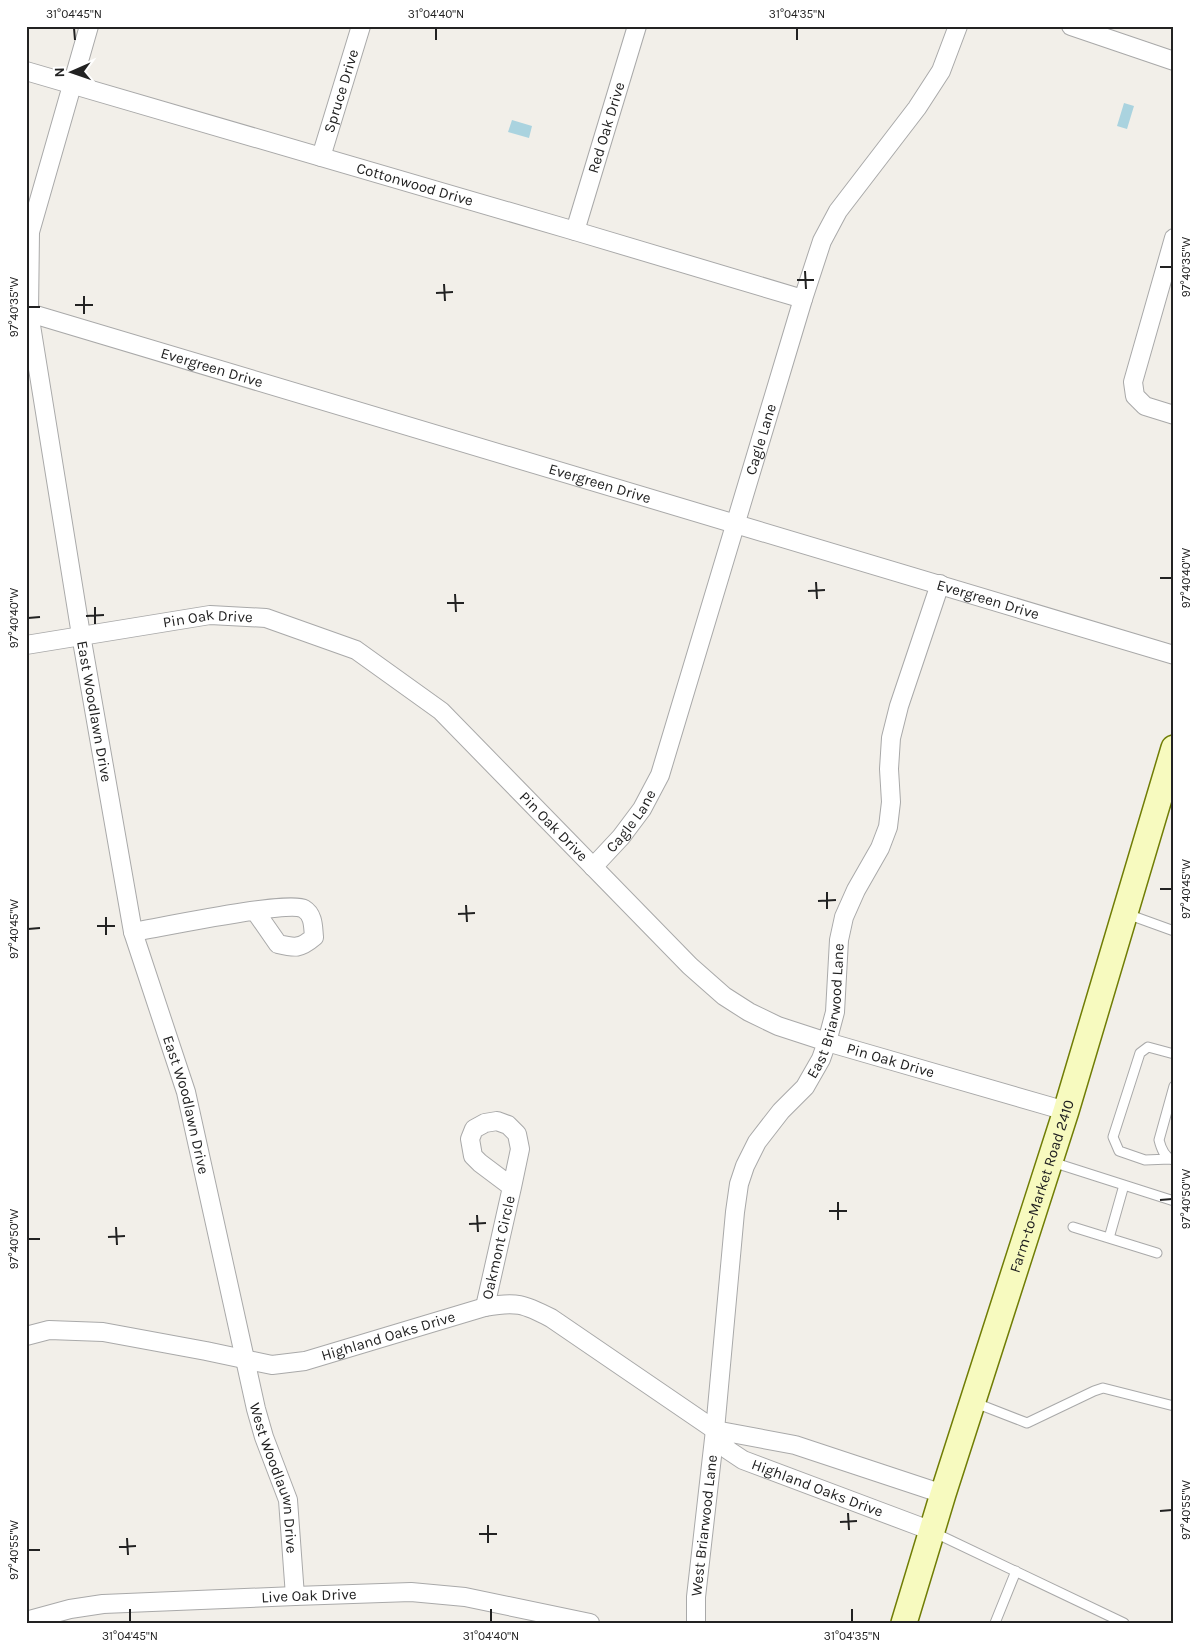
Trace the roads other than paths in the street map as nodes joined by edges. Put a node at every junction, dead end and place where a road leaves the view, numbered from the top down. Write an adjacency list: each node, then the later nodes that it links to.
1 (89, 26): 8 (street, East Woodlawn Drive)
2 (361, 26): 9 (street, Spruce Drive)
3 (637, 26): 10 (street, Red Oak Drive)
4 (958, 26): 12 (street, Cagle Lane)
5 (1071, 26): 6 (street)
6 (1174, 61)
7 (26, 71): 8 (street, Cottonwood Drive)
8 (71, 84): 9 (street, Cottonwood Drive); 13 (street, East Woodlawn Drive)
9 (322, 157): 10 (street, Cottonwood Drive)
10 (575, 231): 12 (street, Cottonwood Drive)
11 (1174, 238): 14 (street)
12 (803, 299): 15 (street, Cagle Lane)
13 (28, 312): 15 (street, Evergreen Drive); 17 (street, East Woodlawn Drive)
14 (1174, 415)
15 (736, 524): 16 (street, Evergreen Drive); 22 (street, Cagle Lane)
16 (940, 584): 19 (street, Evergreen Drive); 27 (street, East Briarwood Lane)
17 (81, 635): 18 (street, Pin Oak Drive); 22 (street, Pin Oak Drive); 26 (street, East Woodlawn Drive)
18 (26, 645)
19 (1174, 655)
20 (1174, 748): 21 (main road, Farm-to-Market Road 2410)
21 (1168, 786): 24 (main road, Farm-to-Market Road 2410)
22 (593, 867): 27 (street, Pin Oak Drive)
23 (256, 911): 26 (street)
24 (1125, 913): 25 (lane); 30 (main road, Farm-to-Market Road 2410)
25 (1174, 931)
26 (133, 932): 41 (street, East Woodlawn Drive)
27 (827, 1042): 30 (street, Pin Oak Drive); 44 (street, East Briarwood Lane)
28 (1174, 1054): 31 (lane)
29 (1174, 1086): 31 (lane)
30 (1066, 1111): 32 (main road, Farm-to-Market Road 2410)
31 (1172, 1160)
32 (1050, 1161): 33 (lane); 42 (main road, Farm-to-Market Road 2410)
33 (1124, 1185): 35 (lane); 37 (lane)
34 (512, 1187): 39 (street, Oakmont Circle)
35 (1174, 1201)
36 (1073, 1227): 37 (lane)
37 (1110, 1238): 38 (lane)
38 (1157, 1253)
39 (485, 1307): 41 (street, Highland Oaks Drive); 44 (street, Highland Oaks Drive)
40 (26, 1336): 41 (street, Highland Oaks Drive)
41 (246, 1360): 48 (street, West Woodlauwn Drive)
42 (972, 1402): 43 (lane); 45 (main road, Farm-to-Market Road 2410)
43 (1174, 1406)
44 (714, 1430): 45 (street, Highland Oaks Drive); 46 (street, Highland Oaks Drive); 51 (street, West Briarwood Lane)
45 (943, 1494): 46 (main road, Farm-to-Market Road 2410)
46 (932, 1531): 47 (lane); 52 (main road, Farm-to-Market Road 2410)
47 (1016, 1571): 53 (lane); 54 (lane)
48 (295, 1596): 49 (street, Live Oak Drive); 50 (street, Live Oak Drive)
49 (26, 1620)
50 (590, 1623)
51 (696, 1623)
52 (904, 1623)
53 (995, 1623)
54 (1124, 1623)

